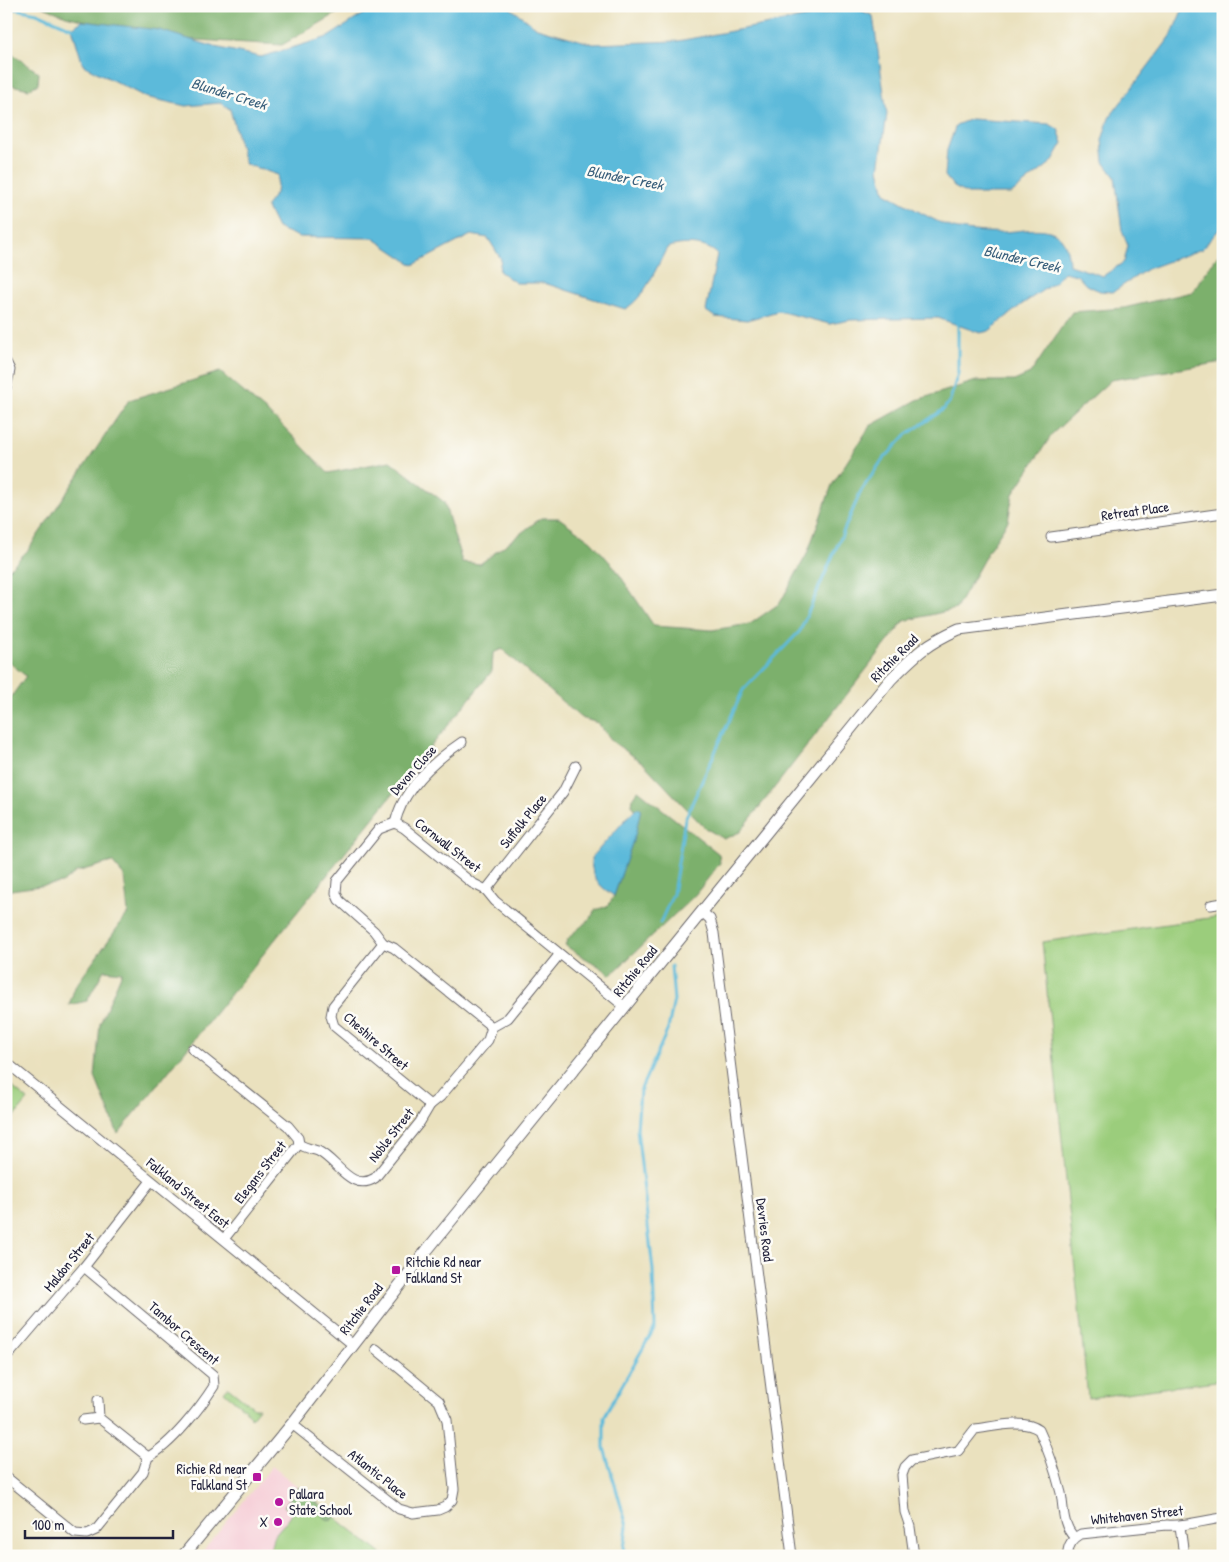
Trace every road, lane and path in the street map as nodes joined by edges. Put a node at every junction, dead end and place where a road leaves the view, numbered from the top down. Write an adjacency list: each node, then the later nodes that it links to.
1 (6, 362): 2 (street)
2 (6, 388)
3 (1223, 513): 4 (street, Retreat Place)
4 (1051, 537)
5 (1223, 595): 12 (street, Ritchie Road)
6 (462, 742): 8 (street, Devon Close)
7 (576, 766): 9 (street, Suffolk Place)
8 (395, 823): 9 (street, Cornwall Street); 13 (street, Cornwall Street)
9 (486, 890): 14 (street, Cornwall Street)
10 (1223, 903): 11 (street)
11 (1211, 905)
12 (702, 912): 15 (street, Ritchie Road); 37 (street, Devries Road)
13 (383, 943): 16 (street, Cornwall Street); 19 (street, Cheshire Street)
14 (559, 955): 15 (street, Cornwall Street); 16 (street, Noble Street)
15 (625, 1007): 24 (street, Ritchie Road)
16 (492, 1027): 19 (street, Noble Street)
17 (192, 1049): 20 (street)
18 (6, 1062): 21 (street, Falkland Street East)
19 (430, 1106): 20 (street, Noble Street)
20 (299, 1144): 22 (street, Elegans Street)
21 (151, 1181): 22 (street, Falkland Street East); 23 (street, Maldon Street)
22 (224, 1239): 24 (street, Falkland Street East)
23 (84, 1267): 26 (street, Maldon Street); 31 (street, Tambor Crescent)
24 (352, 1344): 30 (street, Ritchie Road)
25 (376, 1349): 30 (street, Atlantic Place)
26 (6, 1358)
27 (98, 1400): 28 (street)
28 (99, 1418): 29 (street); 31 (street)
29 (83, 1420)
30 (292, 1424): 36 (street, Ritchie Road)
31 (148, 1456): 32 (street)
32 (6, 1477)
33 (1223, 1518): 34 (street, Whitehaven Street)
34 (1180, 1526): 35 (street, Whitehaven Street); 40 (street)
35 (1074, 1537): 38 (street); 39 (street, Whitehaven Street)
36 (183, 1556)
37 (792, 1556)
38 (914, 1556)
39 (1068, 1556)
40 (1184, 1556)

